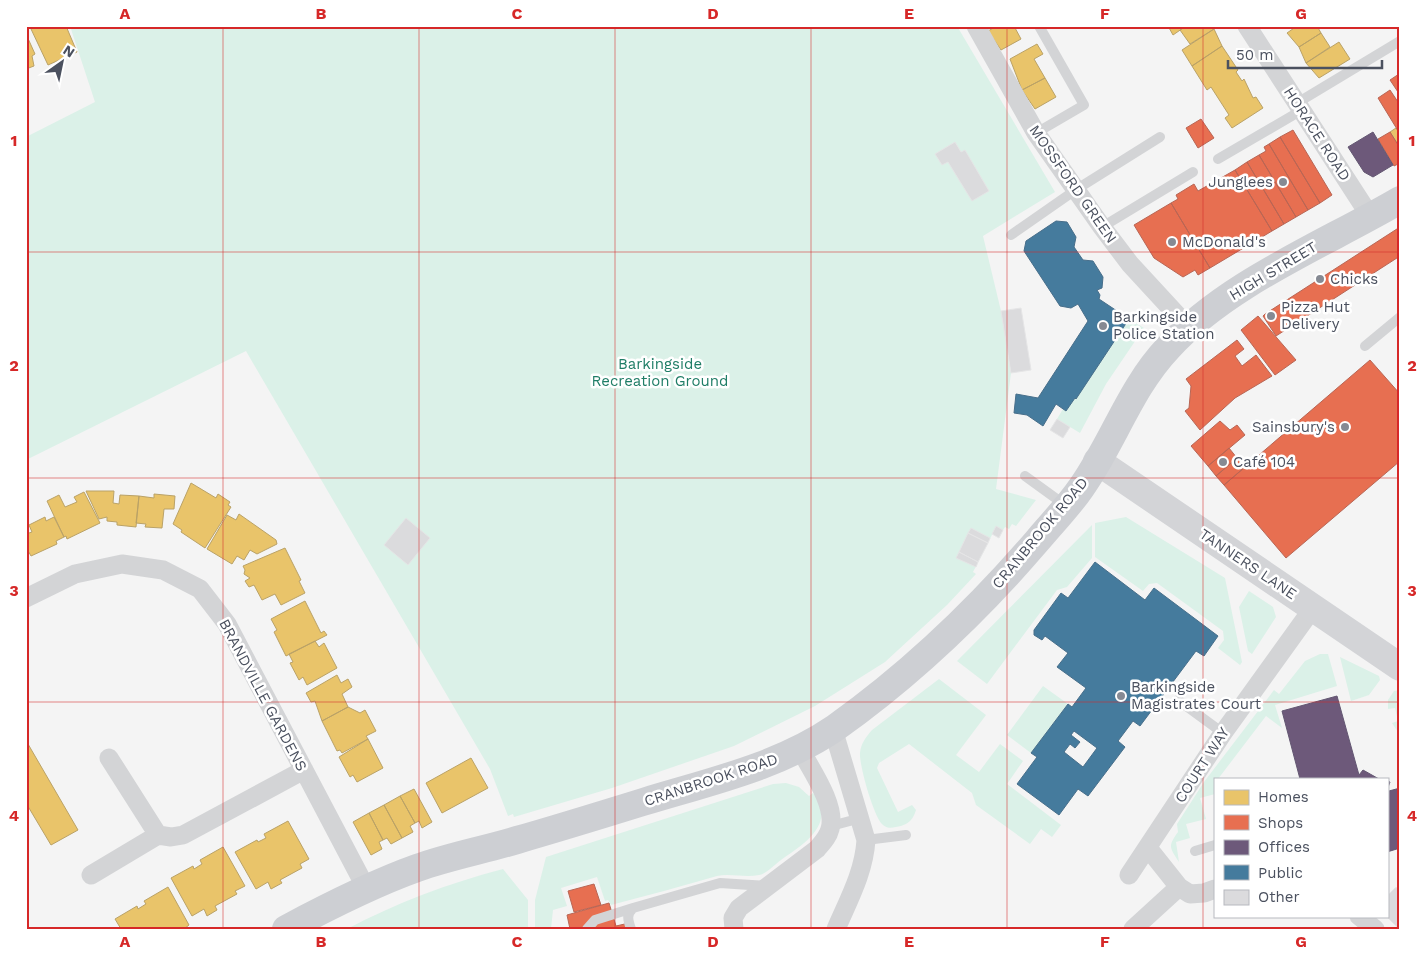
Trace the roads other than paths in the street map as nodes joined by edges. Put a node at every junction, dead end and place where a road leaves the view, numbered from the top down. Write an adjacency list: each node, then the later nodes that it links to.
1 (976, 26): 6 (street, MOSSFORD GREEN)
2 (1039, 26): 6 (lane)
3 (1247, 26): 5 (street, HORACE ROAD)
4 (1400, 41): 5 (lane)
5 (1299, 107): 8 (lane); 12 (street, HORACE ROAD)
6 (1036, 133): 10 (street, MOSSFORD GREEN)
7 (1160, 137): 10 (lane)
8 (1218, 159)
9 (1192, 172): 13 (lane)
10 (1077, 189): 13 (street, MOSSFORD GREEN); 14 (lane)
11 (1400, 200): 12 (main road, HIGH STREET)
12 (1370, 216): 16 (main road, HIGH STREET)
13 (1102, 227): 16 (street, MOSSFORD GREEN)
14 (1011, 234)
15 (1400, 317): 17 (lane)
16 (1188, 328): 18 (main road, HIGH STREET)
17 (1365, 346)
18 (1097, 461): 20 (main road, CRANBROOK ROAD); 22 (street, TANNERS LANE)
19 (1025, 476): 20 (lane)
20 (1066, 506): 25 (main road, CRANBROOK ROAD)
21 (26, 598): 29 (street, BRANDVILLE GARDENS)
22 (1313, 608): 23 (street, TANNERS LANE); 26 (street, COURT WAY)
23 (1400, 667)
24 (1178, 700): 26 (lane)
25 (833, 729): 27 (main road, CRANBROOK ROAD); 30 (street)
26 (1223, 733): 36 (street, COURT WAY)
27 (800, 749): 31 (street); 42 (main road, CRANBROOK ROAD)
28 (109, 758): 32 (street)
29 (304, 770): 32 (street); 42 (street, BRANDVILLE GARDENS)
30 (861, 818): 31 (lane); 34 (street)
31 (831, 826): 40 (street)
32 (158, 835): 38 (street)
33 (906, 835): 34 (lane)
34 (866, 840): 50 (street)
35 (1214, 845): 37 (lane)
36 (1148, 848): 39 (street, COURT WAY); 41 (street)
37 (1195, 852)
38 (91, 875)
39 (1129, 875)
40 (766, 886): 44 (lane); 46 (street)
41 (1180, 887): 43 (street); 51 (street)
42 (366, 888): 47 (main road, CRANBROOK ROAD)
43 (1214, 889)
44 (633, 908): 48 (lane); 49 (lane)
45 (1361, 918): 52 (street)
46 (733, 925)
47 (286, 929)
48 (587, 929)
49 (631, 929)
50 (836, 929)
51 (1133, 929)
52 (1375, 929)

